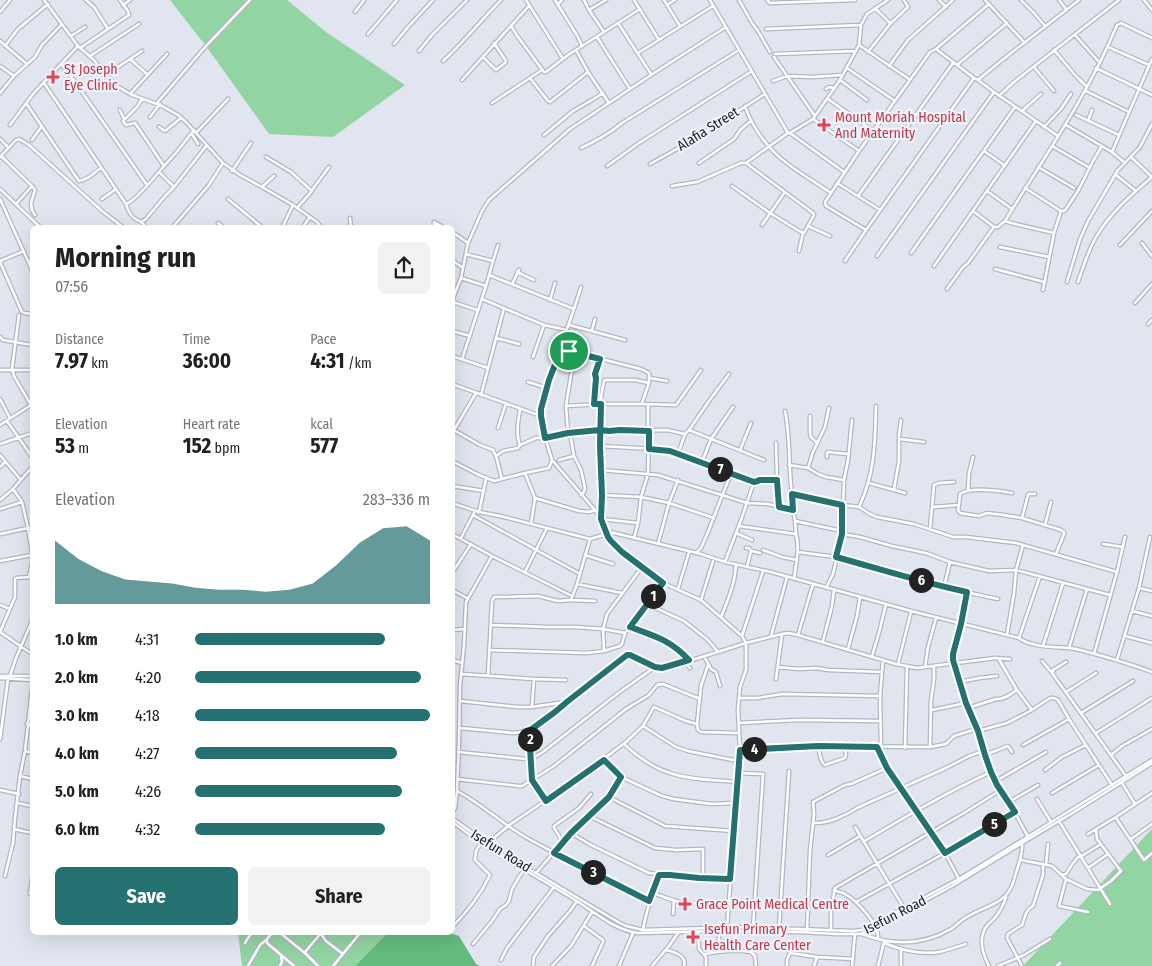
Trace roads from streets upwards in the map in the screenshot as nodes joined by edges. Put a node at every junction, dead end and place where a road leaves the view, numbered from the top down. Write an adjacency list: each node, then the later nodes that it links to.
1 (10, 0): 47 (street)
2 (44, 0): 34 (street)
3 (86, 0): 60 (street)
4 (120, 0): 35 (street)
5 (130, 0): 35 (street)
6 (250, 0): 146 (street)
7 (364, 0): 48 (street)
8 (397, 0): 63 (street)
9 (433, 0): 72 (street)
10 (467, 0): 84 (street)
11 (501, 0): 94 (street)
12 (526, 0): 39 (street)
13 (556, 0): 36 (street)
14 (562, 0): 36 (street)
15 (584, 0): 45 (street)
16 (606, 0): 45 (street)
17 (634, 0): 43 (street)
18 (664, 0): 38 (street)
19 (675, 0): 38 (street)
20 (710, 0): 40 (street)
21 (739, 0): 85 (street)
22 (766, 0): 23 (street)
23 (855, 0)
24 (888, 0): 42 (street)
25 (904, 0): 50 (street)
26 (939, 0): 41 (street)
27 (954, 0): 41 (street)
28 (985, 0): 37 (street)
29 (1021, 0): 57 (street)
30 (1059, 0): 44 (street)
31 (1079, 0): 44 (street)
32 (1119, 0): 64 (street)
33 (1144, 0): 46 (street)
34 (48, 4): 52 (street); 74 (street)
35 (123, 4): 60 (street)
36 (558, 4): 76 (street)
37 (989, 4): 51 (street); 78 (street)
38 (667, 5): 56 (street)
39 (529, 6): 55 (street); 92 (street)
40 (713, 6): 56 (street); 59 (street)
41 (946, 7): 101 (street)
42 (876, 8): 50 (street); 54 (street)
43 (640, 9): 49 (street); 68 (street)
44 (1066, 9): 57 (street)
45 (590, 10): 62 (street)
46 (1152, 10)
47 (0, 12)
48 (355, 12)
49 (618, 23): 62 (street); 88 (street)
50 (891, 23): 86 (street)
51 (1007, 23): 71 (street); 102 (street)
52 (62, 24): 65 (street); 97 (street)
53 (139, 24): 89 (street)
54 (861, 25): 61 (street); 73 (street)
55 (511, 26): 70 (street); 106 (street)
56 (680, 26): 68 (street)
57 (1044, 26): 71 (street)
58 (85, 28): 65 (street)
59 (726, 28): 81 (street); 112 (street)
60 (108, 29): 75 (street)
61 (766, 29)
62 (604, 32): 66 (street)
63 (368, 34)
64 (1075, 35): 82 (street); 96 (street)
65 (71, 36): 75 (street)
66 (597, 36): 76 (street); 123 (street)
67 (1152, 38): 77 (street)
68 (659, 40): 88 (street)
69 (0, 42): 74 (street)
70 (494, 43): 90 (street); 90 (street)
71 (1025, 43): 120 (street)
72 (394, 44)
73 (859, 45): 83 (street); 86 (street)
74 (5, 46): 97 (street)
75 (79, 47): 89 (street); 98 (street)
76 (582, 47): 80 (street)
77 (1108, 47): 96 (street); 99 (street)
78 (936, 49): 95 (street); 119 (street)
79 (142, 50): 91 (street)
80 (576, 50): 92 (street); 108 (street)
81 (739, 50): 107 (street); 183 (street)
82 (1054, 50): 103 (street); 125 (street)
83 (856, 51): 104 (street); 114 (street)
84 (419, 52)
85 (770, 52)
86 (868, 52): 101 (street)
87 (166, 54): 111 (street)
88 (638, 54): 112 (street)
89 (90, 56): 110 (street)
90 (483, 57): 117 (street)
91 (130, 59): 110 (street); 111 (street)
92 (562, 59): 106 (street)
93 (1152, 59): 99 (street)
94 (443, 62)
95 (953, 63): 102 (street); 224 (street)
96 (1100, 63): 105 (street)
97 (27, 64): 113 (street)
98 (61, 64): 122 (street); 210 (street)
99 (1149, 65): 126 (street)
100 (0, 66): 113 (street)
101 (889, 66): 119 (street)
102 (957, 66): 116 (street)
103 (1034, 67): 128 (street); 138 (street)
104 (846, 68): 109 (street); 143 (street)
105 (1096, 68): 125 (street); 126 (street)
106 (542, 70): 115 (street)
107 (752, 71): 134 (street); 197 (street)
108 (588, 72): 115 (street); 132 (street)
109 (843, 74): 114 (street); 118 (street)
110 (106, 75): 133 (street)
111 (148, 75): 133 (street)
112 (652, 75): 123 (street)
113 (14, 76): 131 (street)
114 (787, 76): 121 (street); 156 (street)
115 (530, 78): 147 (street)
116 (974, 78): 120 (street); 233 (street)
117 (462, 80)
118 (840, 80): 124 (street); 142 (street)
119 (910, 80): 143 (street)
120 (978, 80): 129 (street)
121 (773, 81)
122 (44, 83): 144 (street); 200 (street)
123 (630, 88): 145 (street)
124 (834, 88): 127 (street); 141 (street)
125 (1087, 88): 130 (street)
126 (1139, 88): 137 (street); 153 (street)
127 (826, 89)
128 (1054, 91)
129 (994, 92): 138 (street); 272 (street)
130 (1086, 92): 153 (street); 163 (street)
131 (0, 93)
132 (602, 93): 145 (street); 171 (street)
133 (130, 94): 139 (street)
134 (765, 94): 148 (street, Alafia Street); 170 (street)
135 (1041, 94): 152 (street)
136 (1071, 94): 167 (street)
137 (1152, 95)
138 (999, 96): 149 (street)
139 (142, 99): 146 (street); 158 (street)
140 (228, 99): 169 (street)
141 (828, 99): 156 (street); 168 (street)
142 (867, 100)
143 (895, 101): 168 (street)
144 (26, 103): 162 (street); 165 (street)
145 (609, 103): 262 (street)
146 (158, 104): 155 (street); 157 (street)
147 (492, 104)
148 (745, 106): 159 (street); 194 (street, Alafia Street)
149 (1015, 107): 152 (street); 185 (street)
150 (120, 110): 158 (street)
151 (1092, 110): 161 (street)
152 (1022, 111): 160 (street)
153 (1129, 112): 172 (street)
154 (1076, 115): 161 (street)
155 (150, 117)
156 (814, 117): 170 (street); 184 (street)
157 (181, 118): 166 (street); 169 (street)
158 (124, 119): 196 (street)
159 (751, 121): 182 (street); 191 (street)
160 (1036, 121): 167 (street); 195 (street)
161 (1088, 121): 172 (street)
162 (10, 125)
163 (1066, 125): 173 (street); 180 (street)
164 (1152, 125): 189 (street)
165 (42, 126): 175 (street); 200 (street)
166 (158, 127)
167 (1044, 127): 173 (street)
168 (873, 131): 184 (street)
169 (194, 132): 177 (street); 178 (street); 196 (street)
170 (789, 133): 182 (street); 204 (street)
171 (544, 135)
172 (1119, 135): 186 (street)
173 (1058, 136): 179 (street)
174 (0, 139): 181 (street)
175 (32, 140)
176 (251, 143): 202 (street)
177 (198, 144)
178 (207, 145): 190 (street); 214 (street)
179 (1052, 146): 199 (street); 201 (street)
180 (1102, 146): 186 (street); 201 (street)
181 (8, 147): 187 (street); 245 (street)
182 (770, 147): 192 (street); 223 (street)
183 (582, 148)
184 (859, 151): 204 (street)
185 (984, 151): 195 (street); 269 (street)
186 (1112, 152): 193 (street)
187 (1, 156): 209 (street)
188 (266, 156): 219 (street)
189 (1131, 157): 193 (street); 207 (street)
190 (222, 163): 202 (street); 247 (street)
191 (698, 163)
192 (746, 163): 212 (street); 221 (street)
193 (1125, 163): 205 (street)
194 (650, 164)
195 (1004, 165): 220 (street)
196 (164, 166): 203 (street)
197 (607, 166)
198 (329, 167): 219 (street)
199 (1038, 167): 216 (street); 217 (street)
200 (101, 168): 215 (street)
201 (1090, 168): 234 (street)
202 (232, 170): 211 (street)
203 (159, 172): 210 (street); 214 (street)
204 (844, 172): 208 (street)
205 (1116, 174): 222 (street); 286 (street)
206 (274, 176): 211 (street)
207 (1152, 177): 222 (street)
208 (838, 183): 223 (street); 224 (street)
209 (32, 186): 228 (street); 238 (street)
210 (146, 186): 229 (street)
211 (262, 186): 230 (street)
212 (672, 186)
213 (732, 186): 237 (street)
214 (174, 187): 242 (street)
215 (116, 188): 226 (street); 229 (street)
216 (1025, 188): 232 (street); 234 (street)
217 (1074, 188)
218 (0, 189): 228 (street)
219 (312, 191): 231 (street)
220 (987, 191): 232 (street); 235 (street)
221 (785, 192): 237 (street); 255 (street)
222 (1136, 192): 287 (street)
223 (831, 193): 257 (street)
224 (858, 196): 233 (street)
225 (0, 198): 267 (street)
226 (102, 199)
227 (228, 199): 249 (street)
228 (16, 204): 244 (street)
229 (126, 204): 242 (street)
230 (294, 206): 231 (street); 250 (street)
231 (298, 208): 239 (street)
232 (1012, 209): 241 (street)
233 (880, 210): 257 (street)
234 (1061, 210): 259 (street)
235 (973, 211): 256 (street); 279 (street)
236 (1152, 211): 265 (street)
237 (770, 214): 254 (street); 258 (street)
238 (35, 215)
239 (310, 217): 251 (street); 252 (street)
240 (350, 218): 253 (street)
241 (1005, 220): 256 (street); 259 (street)
242 (140, 222): 246 (street)
243 (218, 223): 248 (street)
244 (38, 225)
245 (120, 225)
246 (144, 225)
247 (175, 225)
248 (220, 225)
249 (259, 225)
250 (284, 225)
251 (304, 225)
252 (320, 225)
253 (351, 225)
254 (762, 225)
255 (808, 226): 258 (street); 261 (street)
256 (994, 227): 293 (street)
257 (866, 230): 275 (street)
258 (804, 233): 268 (street)
259 (1054, 233): 273 (street)
260 (455, 234): 262 (street)
261 (830, 236)
262 (468, 243): 271 (street)
263 (1142, 243): 270 (street)
264 (498, 245): 274 (street)
265 (1120, 245)
266 (1000, 247): 273 (street)
267 (24, 251): 276 (street); 278 (street)
268 (799, 251)
269 (910, 253)
270 (1151, 253)
271 (466, 254): 274 (street); 280 (street)
272 (877, 256)
273 (1049, 257): 285 (street)
274 (492, 261): 282 (street)
275 (845, 261)
276 (0, 262): 303 (street)
277 (455, 262): 280 (street)
278 (29, 263)
279 (934, 266)
280 (463, 268): 283 (street)
281 (996, 269): 285 (street)
282 (489, 275): 289 (street); 291 (street)
283 (461, 278): 291 (street); 294 (street)
284 (534, 280): 289 (street)
285 (1044, 282): 295 (street)
286 (1067, 282)
287 (1078, 282)
288 (555, 283): 297 (street)
289 (512, 284): 297 (street)
290 (1152, 284): 299 (street)
291 (486, 286): 296 (street)
292 (581, 287): 301 (street)
293 (947, 289)
294 (455, 290)
295 (1042, 290)
296 (482, 299): 300 (street); 302 (street)
297 (550, 300): 301 (street)
298 (455, 303): 302 (street)
299 (1135, 303)
300 (504, 308): 308 (street); 315 (street)
301 (574, 309): 309 (street)
302 (477, 310): 313 (street)
303 (30, 314)
304 (19, 315): 317 (street)
305 (595, 319): 311 (street)
306 (1152, 320): 307 (street)
307 (1148, 324)
308 (544, 325): 310 (street); 322 (street)
309 (569, 325): 310 (street); 311 (street)
310 (568, 330): 320 (street)
311 (592, 330): 316 (street)
312 (455, 332): 313 (street)
313 (470, 336): 324 (street)
314 (0, 338): 317 (street)
315 (496, 338): 318 (street); 326 (street)
316 (625, 340)
317 (16, 342): 319 (street); 327 (street)
318 (519, 344)
319 (30, 345)
320 (561, 349): 323 (street); 337 (street)
321 (455, 357): 324 (street)
322 (533, 357)
323 (600, 359): 332 (street); 343 (street)
324 (462, 360): 326 (street)
325 (576, 361): 348 (street)
326 (488, 368): 339 (street)
327 (12, 369): 328 (street); 329 (street); 341 (street)
328 (0, 370)
329 (30, 370)
330 (701, 370): 346 (street)
331 (729, 374): 366 (street)
332 (650, 378): 333 (street); 335 (street)
333 (667, 381)
334 (528, 382): 337 (street)
335 (649, 383): 344 (street); 345 (street)
336 (455, 385): 338 (street)
337 (547, 388): 354 (street)
338 (476, 393): 339 (street); 362 (street)
339 (481, 395): 342 (street)
340 (0, 399): 356 (street)
341 (30, 401)
342 (506, 403): 352 (street); 363 (street)
343 (594, 404): 344 (street); 348 (street)
344 (601, 404): 345 (street); 365 (street)
345 (642, 404): 346 (street)
346 (648, 404): 367 (street)
347 (30, 405): 356 (street)
348 (566, 406): 368 (street)
349 (876, 406): 415 (street)
350 (733, 407): 373 (street)
351 (829, 408): 378 (street)
352 (520, 409): 354 (street); 379 (street)
353 (785, 411): 397 (street)
354 (541, 416): 372 (street)
355 (810, 416): 378 (street)
356 (10, 418): 359 (street)
357 (852, 420): 385 (street)
358 (901, 420): 374 (street)
359 (7, 421): 361 (street); 371 (street)
360 (751, 423): 382 (street)
361 (0, 425)
362 (455, 426)
363 (498, 428)
364 (455, 430): 387 (street)
365 (600, 430): 367 (street); 368 (street); 380 (street)
366 (689, 430): 370 (street); 373 (street)
367 (649, 431): 370 (street); 381 (street)
368 (569, 433): 372 (street); 388 (street)
369 (30, 434): 371 (street)
370 (685, 434): 384 (street)
371 (18, 438): 377 (street); 383 (street)
372 (545, 438): 379 (street); 391 (street)
373 (711, 439): 382 (street); 395 (street)
374 (900, 439): 375 (street); 418 (street)
375 (924, 442)
376 (776, 443): 411 (street)
377 (0, 444)
378 (818, 444): 400 (street)
379 (520, 445): 387 (street)
380 (600, 446): 381 (street); 403 (street)
381 (649, 449): 384 (street); 406 (street)
382 (740, 450): 393 (street)
383 (30, 454)
384 (678, 454): 395 (street)
385 (848, 454): 389 (street); 412 (street)
386 (0, 455): 394 (street)
387 (496, 456): 408 (street)
388 (574, 456): 392 (street); 425 (street)
389 (826, 457)
390 (973, 457): 419 (street)
391 (552, 460): 399 (street); 402 (street)
392 (559, 460)
393 (764, 460)
394 (5, 462): 398 (street); 409 (street)
395 (702, 462): 405 (street)
396 (455, 463): 407 (street)
397 (789, 465): 400 (street); 423 (street)
398 (0, 466)
399 (549, 468): 402 (street); 404 (street)
400 (808, 468): 412 (street)
401 (30, 469): 409 (street)
402 (559, 470): 425 (street)
403 (601, 470): 406 (street); 426 (street)
404 (525, 472): 408 (street); 429 (street)
405 (731, 473): 413 (street); 427 (street)
406 (648, 474): 410 (street); 428 (street)
407 (486, 479): 408 (street); 420 (street)
408 (502, 479)
409 (21, 480): 417 (street)
410 (678, 480): 427 (street); 433 (street)
411 (777, 480): 413 (street); 438 (street)
412 (844, 480): 436 (street)
413 (754, 482): 434 (street)
414 (954, 482): 439 (street)
415 (869, 483): 418 (street); 440 (street)
416 (455, 486): 420 (street)
417 (13, 489): 430 (street); 431 (street)
418 (894, 489): 421 (street)
419 (968, 490): 422 (street); 437 (street)
420 (484, 491): 444 (street)
421 (905, 493)
422 (1012, 493)
423 (792, 494): 436 (street); 443 (street)
424 (1035, 494): 447 (street)
425 (581, 495): 442 (street)
426 (602, 495): 428 (street); 448 (street)
427 (723, 495): 434 (street); 446 (street)
428 (641, 497): 433 (street); 450 (street)
429 (535, 498): 442 (street); 451 (street)
430 (0, 500)
431 (22, 502): 441 (street); 454 (street)
432 (1051, 502): 452 (street)
433 (669, 503): 446 (street); 471 (street)
434 (747, 503): 438 (street); 453 (street)
435 (455, 504): 444 (street)
436 (842, 505): 440 (street); 458 (street)
437 (958, 505): 439 (street); 447 (street)
438 (779, 507): 443 (street)
439 (933, 507): 456 (street)
440 (859, 508): 456 (street)
441 (0, 509)
442 (595, 510): 448 (street)
443 (793, 510): 449 (street)
444 (477, 511): 445 (street); 451 (street)
445 (473, 516): 465 (street); 477 (street)
446 (714, 518): 475 (street)
447 (1022, 518): 452 (street)
448 (601, 519): 450 (street); 457 (street)
449 (795, 521): 458 (street); 461 (street)
450 (638, 523): 466 (street)
451 (531, 524): 455 (street)
452 (1045, 525): 486 (street)
453 (739, 526): 459 (street); 461 (street)
454 (28, 528): 460 (street); 468 (street)
455 (547, 528): 467 (street); 477 (street)
456 (930, 528): 473 (street)
457 (606, 532): 466 (street); 467 (street); 499 (street)
458 (842, 532): 489 (street); 494 (street)
459 (736, 533): 469 (street); 493 (street)
460 (0, 534)
461 (796, 534): 481 (street)
462 (455, 535): 465 (street)
463 (1125, 537): 474 (street)
464 (1150, 537): 517 (street)
465 (461, 538): 470 (street)
466 (634, 538): 471 (street)
467 (590, 539): 487 (street)
468 (30, 540)
469 (752, 540)
470 (471, 544): 488 (street); 498 (street)
471 (658, 544): 480 (street)
472 (1103, 544): 474 (street)
473 (1023, 545): 486 (street); 503 (street)
474 (1123, 547): 506 (street)
475 (702, 548): 482 (street); 485 (street)
476 (746, 548): 479 (street)
477 (536, 550): 505 (street); 507 (street)
478 (763, 550): 491 (street)
479 (751, 551): 483 (street); 500 (street)
480 (689, 552): 482 (street); 518 (street)
481 (798, 552): 489 (street); 491 (street)
482 (696, 553): 485 (street)
483 (760, 553)
484 (30, 554): 492 (street)
485 (701, 554): 490 (street)
486 (1056, 554): 506 (street)
487 (586, 555): 496 (street); 507 (street)
488 (492, 556): 505 (street); 528 (street)
489 (836, 557): 515 (street); 516 (street)
490 (714, 558): 493 (street); 531 (street)
491 (797, 560): 510 (street)
492 (0, 561)
493 (725, 562): 497 (street)
494 (950, 562): 503 (street); 515 (street)
495 (455, 564): 498 (street)
496 (613, 564)
497 (736, 564): 500 (street); 540 (street)
498 (458, 565): 501 (street)
499 (642, 567): 511 (street); 524 (street)
500 (748, 567): 502 (street)
501 (455, 569)
502 (764, 570): 509 (street); 553 (street)
503 (1016, 570): 508 (street); 552 (street)
504 (30, 572): 536 (street)
505 (525, 572): 526 (street)
506 (1117, 572): 525 (street)
507 (580, 574): 513 (street)
508 (1040, 576): 512 (street); 556 (street)
509 (787, 577): 510 (street); 554 (street)
510 (794, 579): 514 (street)
511 (663, 583): 518 (street); 533 (street)
512 (1063, 583): 519 (street); 560 (street)
513 (577, 584): 524 (street); 526 (street)
514 (813, 584): 516 (street); 551 (street)
515 (944, 587): 523 (street)
516 (826, 588): 520 (street)
517 (1139, 588): 521 (street); 538 (street)
518 (678, 589): 531 (street)
519 (1087, 589): 525 (street); 562 (street)
520 (834, 590): 527 (street); 558 (street)
521 (1152, 591)
522 (455, 592): 528 (street)
523 (967, 592): 529 (street); 542 (street)
524 (622, 593): 547 (street)
525 (1110, 595): 568 (street)
526 (572, 596): 530 (street)
527 (860, 597): 534 (street); 563 (street)
528 (467, 598): 546 (street)
529 (998, 599)
530 (571, 600): 532 (street); 543 (street)
531 (701, 600): 540 (street)
532 (595, 601)
533 (647, 604): 545 (street); 566 (street)
534 (886, 604): 537 (street); 570 (street)
535 (0, 605): 536 (street)
536 (10, 609): 561 (street)
537 (911, 611): 541 (street); 581 (street)
538 (1132, 611): 539 (street); 555 (street)
539 (1152, 616)
540 (721, 617): 553 (street)
541 (936, 618): 542 (street); 588 (street)
542 (961, 624): 552 (street); 582 (street)
543 (491, 625): 547 (street); 564 (street)
544 (30, 626): 561 (street)
545 (630, 627): 549 (street); 573 (street)
546 (464, 629): 548 (street); 580 (street)
547 (603, 629): 549 (street); 565 (street)
548 (455, 630)
549 (625, 633): 565 (street)
550 (782, 634): 551 (street); 554 (street); 587 (street)
551 (798, 634): 558 (street)
552 (1007, 635): 556 (street)
553 (742, 636): 557 (street)
554 (771, 636): 557 (street)
555 (1125, 636): 559 (street); 575 (street)
556 (1019, 638): 560 (street)
557 (746, 642): 566 (street); 609 (street)
558 (823, 642): 563 (street)
559 (1152, 643)
560 (1043, 646): 562 (street)
561 (21, 647): 567 (street); 598 (street)
562 (1069, 648): 568 (street)
563 (848, 649): 570 (street)
564 (489, 650): 565 (street); 595 (street)
565 (604, 651)
566 (718, 652): 569 (street)
567 (30, 653)
568 (1094, 654): 575 (street)
569 (704, 656): 573 (street); 583 (street)
570 (872, 656): 574 (street)
571 (999, 658): 572 (street); 582 (street); 606 (street)
572 (1010, 659)
573 (689, 660): 578 (street)
574 (883, 660): 581 (street); 590 (street)
575 (1117, 660): 591 (street)
576 (455, 661): 580 (street)
577 (1042, 661): 592 (street)
578 (684, 662): 586 (street); 589 (street)
579 (1066, 662): 592 (street)
580 (462, 664): 594 (street)
581 (898, 664): 584 (street)
582 (954, 664): 585 (street); 604 (street)
583 (708, 665): 605 (street); 611 (street)
584 (907, 666): 588 (street); 642 (street)
585 (934, 666): 588 (street); 618 (street)
586 (655, 667): 613 (street); 652 (street)
587 (778, 667): 590 (street); 601 (street)
588 (925, 667)
589 (690, 668)
590 (882, 672): 608 (street)
591 (1152, 672)
592 (1052, 673): 607 (street)
593 (1096, 673): 607 (street)
594 (461, 674): 595 (street); 612 (street)
595 (488, 676): 600 (street)
596 (997, 676): 604 (street)
597 (0, 677): 598 (street)
598 (9, 677): 599 (street); 634 (street)
599 (30, 678)
600 (534, 679): 602 (street); 615 (street)
601 (776, 679)
602 (566, 680)
603 (1133, 681): 620 (street)
604 (960, 682): 614 (street)
605 (720, 686)
606 (1018, 690): 616 (street); 619 (street)
607 (1066, 692): 620 (street)
608 (880, 696): 609 (street); 622 (street)
609 (739, 698): 623 (street)
610 (1152, 698): 632 (street)
611 (700, 699): 625 (street); 668 (street)
612 (460, 701): 615 (street); 628 (street)
613 (568, 701): 615 (street); 631 (street)
614 (966, 703): 616 (street); 618 (street)
615 (532, 707)
616 (968, 708): 630 (street)
617 (30, 710): 624 (street)
618 (932, 710): 641 (street)
619 (1032, 710): 621 (street); 630 (street)
620 (1081, 713): 632 (street)
621 (1069, 719): 636 (street); 637 (street)
622 (880, 721): 623 (street); 640 (street)
623 (739, 722): 633 (street)
624 (27, 724): 626 (street); 644 (street)
625 (698, 724): 627 (street); 633 (street)
626 (30, 725)
627 (643, 726): 635 (street); 654 (street)
628 (460, 728): 631 (street); 647 (street)
629 (1152, 729): 651 (street)
630 (977, 730): 641 (street); 645 (street)
631 (529, 731): 652 (street)
632 (1096, 733): 651 (street)
633 (738, 734): 643 (street)
634 (0, 739)
635 (624, 744): 653 (street); 670 (street)
636 (1023, 744)
637 (1086, 745): 656 (street); 659 (street)
638 (818, 746): 639 (street); 639 (street); 643 (street)
639 (844, 747): 640 (street)
640 (879, 747): 642 (street); 658 (street)
641 (930, 747): 642 (street)
642 (905, 748)
643 (740, 750): 654 (street)
644 (25, 751): 646 (street); 663 (street)
645 (984, 751): 650 (street); 674 (street)
646 (30, 752)
647 (458, 752): 652 (street); 667 (street)
648 (1012, 752): 650 (street)
649 (1046, 752): 669 (street)
650 (985, 755): 661 (street)
651 (1111, 755): 664 (street)
652 (531, 759): 668 (street)
653 (604, 760): 665 (street); 684 (street)
654 (738, 761): 662 (street)
655 (1152, 761): 657 (street, Isefun Road)
656 (1099, 765): 673 (street); 678 (street)
657 (1145, 766): 664 (street, Isefun Road); 671 (street, Isefun Road)
658 (887, 768): 674 (street); 699 (street)
659 (1045, 770)
660 (789, 771): 760 (street)
661 (991, 772): 669 (street); 691 (street)
662 (738, 774): 670 (street); 759 (street)
663 (20, 776): 666 (street); 680 (street)
664 (1126, 776): 673 (street, Isefun Road)
665 (621, 777): 682 (street); 687 (street)
666 (30, 778)
667 (457, 779): 668 (street); 677 (street)
668 (532, 780): 684 (street)
669 (996, 781): 676 (street)
670 (737, 782): 687 (street)
671 (1122, 783): 688 (street); 695 (street, Isefun Road)
672 (1038, 785): 685 (street)
673 (1112, 785): 698 (street, Isefun Road)
674 (901, 789): 691 (street); 699 (street)
675 (0, 790): 680 (street)
676 (1001, 790): 685 (street); 706 (street)
677 (457, 791): 690 (street); 701 (street)
678 (1052, 793)
679 (1152, 793): 688 (street)
680 (19, 794): 686 (street)
681 (592, 794): 713 (street)
682 (609, 797): 693 (street); 705 (street)
683 (1037, 799): 698 (street)
684 (546, 801): 701 (street)
685 (1009, 802): 692 (street)
686 (17, 803): 689 (street); 703 (street)
687 (736, 803): 705 (street)
688 (1135, 804): 694 (street)
689 (30, 806)
690 (455, 808)
691 (916, 810): 706 (street); 714 (street)
692 (1015, 812): 711 (street); 721 (street)
693 (589, 816): 708 (street); 735 (street)
694 (1116, 817): 704 (street); 712 (street)
695 (1059, 821): 716 (street, Isefun Road); 725 (street)
696 (455, 822): 715 (street, Isefun Road)
697 (455, 822): 717 (street, Isefun Road)
698 (1051, 822): 711 (street, Isefun Road)
699 (813, 823): 762 (street)
700 (1152, 824): 712 (street)
701 (508, 826): 717 (street); 720 (street)
702 (855, 827): 710 (street)
703 (14, 829): 707 (street); 734 (street)
704 (1096, 830): 709 (street); 719 (street)
705 (734, 831): 736 (street)
706 (931, 832): 721 (street); 727 (street)
707 (30, 833)
708 (571, 833): 713 (street); 732 (street)
709 (1088, 834)
710 (860, 836): 714 (street); 724 (street)
711 (1028, 836): 737 (street, Isefun Road)
712 (1131, 839): 723 (street)
713 (562, 842): 720 (street)
714 (863, 842): 727 (street)
715 (482, 843): 730 (street, Isefun Road); 755 (street)
716 (1022, 843): 726 (street); 757 (street, Isefun Road)
717 (487, 844): 731 (street, Isefun Road)
718 (1048, 844): 728 (street)
719 (1101, 844): 722 (street); 725 (street)
720 (554, 853): 731 (street); 747 (street)
721 (945, 853): 737 (street); 739 (street)
722 (1108, 854): 729 (street); 741 (street)
723 (1152, 854)
724 (828, 855)
725 (1079, 857): 729 (street); 733 (street)
726 (1021, 860): 728 (street); 744 (street)
727 (876, 864): 739 (street); 742 (street)
728 (1044, 864): 733 (street); 791 (street)
729 (1088, 868): 741 (street)
730 (524, 870): 731 (street, Isefun Road); 781 (street)
731 (535, 874): 740 (street, Isefun Road); 761 (street, Isefun Road)
732 (659, 875): 735 (street); 743 (street)
733 (1062, 875): 738 (street)
734 (5, 876)
735 (703, 878): 736 (street)
736 (730, 879): 748 (street)
737 (959, 879): 751 (street, Isefun Road)
738 (1066, 879): 741 (street); 753 (street)
739 (889, 884): 749 (street); 751 (street)
740 (554, 887): 746 (street, Isefun Road); 793 (street)
741 (1100, 889): 750 (street)
742 (834, 890): 749 (street); 763 (street)
743 (652, 893): 745 (street); 747 (street)
744 (1006, 895): 779 (street); 815 (street)
745 (674, 900): 748 (street); 754 (street)
746 (577, 901): 752 (street, Isefun Road); 802 (street)
747 (649, 901): 761 (street)
748 (729, 902): 758 (street)
749 (856, 902): 757 (street)
750 (1110, 904)
751 (904, 908): 757 (street, Isefun Road)
752 (592, 912): 756 (street); 765 (street, Isefun Road)
753 (1088, 912)
754 (673, 914)
755 (455, 924)
756 (584, 926): 803 (street); 804 (street)
757 (875, 926): 763 (street, Isefun Road); 769 (street, Isefun Road); 777 (street)
758 (727, 928): 759 (street, Isefun Road); 761 (street, Isefun Road)
759 (753, 928): 760 (street, Isefun Road)
760 (779, 928): 762 (street, Isefun Road)
761 (644, 930)
762 (807, 930): 763 (street, Isefun Road)
763 (830, 930)
764 (719, 931): 767 (street, Isefun Road); 768 (street, Isefun Road); 785 (street)
765 (633, 932): 766 (street, Isefun Road); 805 (street)
766 (678, 932): 767 (street, Isefun Road); 784 (street)
767 (698, 932): 789 (street)
768 (855, 934): 769 (street, Isefun Road); 792 (street)
769 (860, 934): 777 (street)
770 (250, 935): 780 (street)
771 (270, 935): 776 (street)
772 (284, 935): 787 (street)
773 (319, 935): 787 (street)
774 (322, 935): 788 (street)
775 (359, 935): 788 (street)
776 (267, 939): 786 (street); 796 (street)
777 (878, 939): 779 (street)
778 (1050, 939): 791 (street)
779 (884, 942): 783 (street); 813 (street)
780 (245, 943)
781 (473, 944)
782 (966, 944): 783 (street)
783 (901, 950): 814 (street)
784 (668, 951): 806 (street); 807 (street)
785 (719, 951): 789 (street); 809 (street)
786 (281, 954): 797 (street); 798 (street)
787 (306, 954): 794 (street)
788 (343, 954): 801 (street)
789 (705, 954): 808 (street)
790 (817, 957): 792 (street); 810 (street); 811 (street)
791 (1018, 958): 816 (street); 817 (street)
792 (853, 959): 812 (street)
793 (501, 960)
794 (314, 963): 799 (street); 800 (street)
795 (1060, 963): 818 (street)
796 (248, 966)
797 (280, 966)
798 (294, 966)
799 (312, 966)
800 (318, 966)
801 (333, 966)
802 (533, 966)
803 (552, 966)
804 (592, 966)
805 (619, 966)
806 (652, 966)
807 (684, 966)
808 (706, 966)
809 (756, 966)
810 (787, 966)
811 (814, 966)
812 (852, 966)
813 (878, 966)
814 (901, 966)
815 (989, 966)
816 (998, 966)
817 (1022, 966)
818 (1056, 966)

